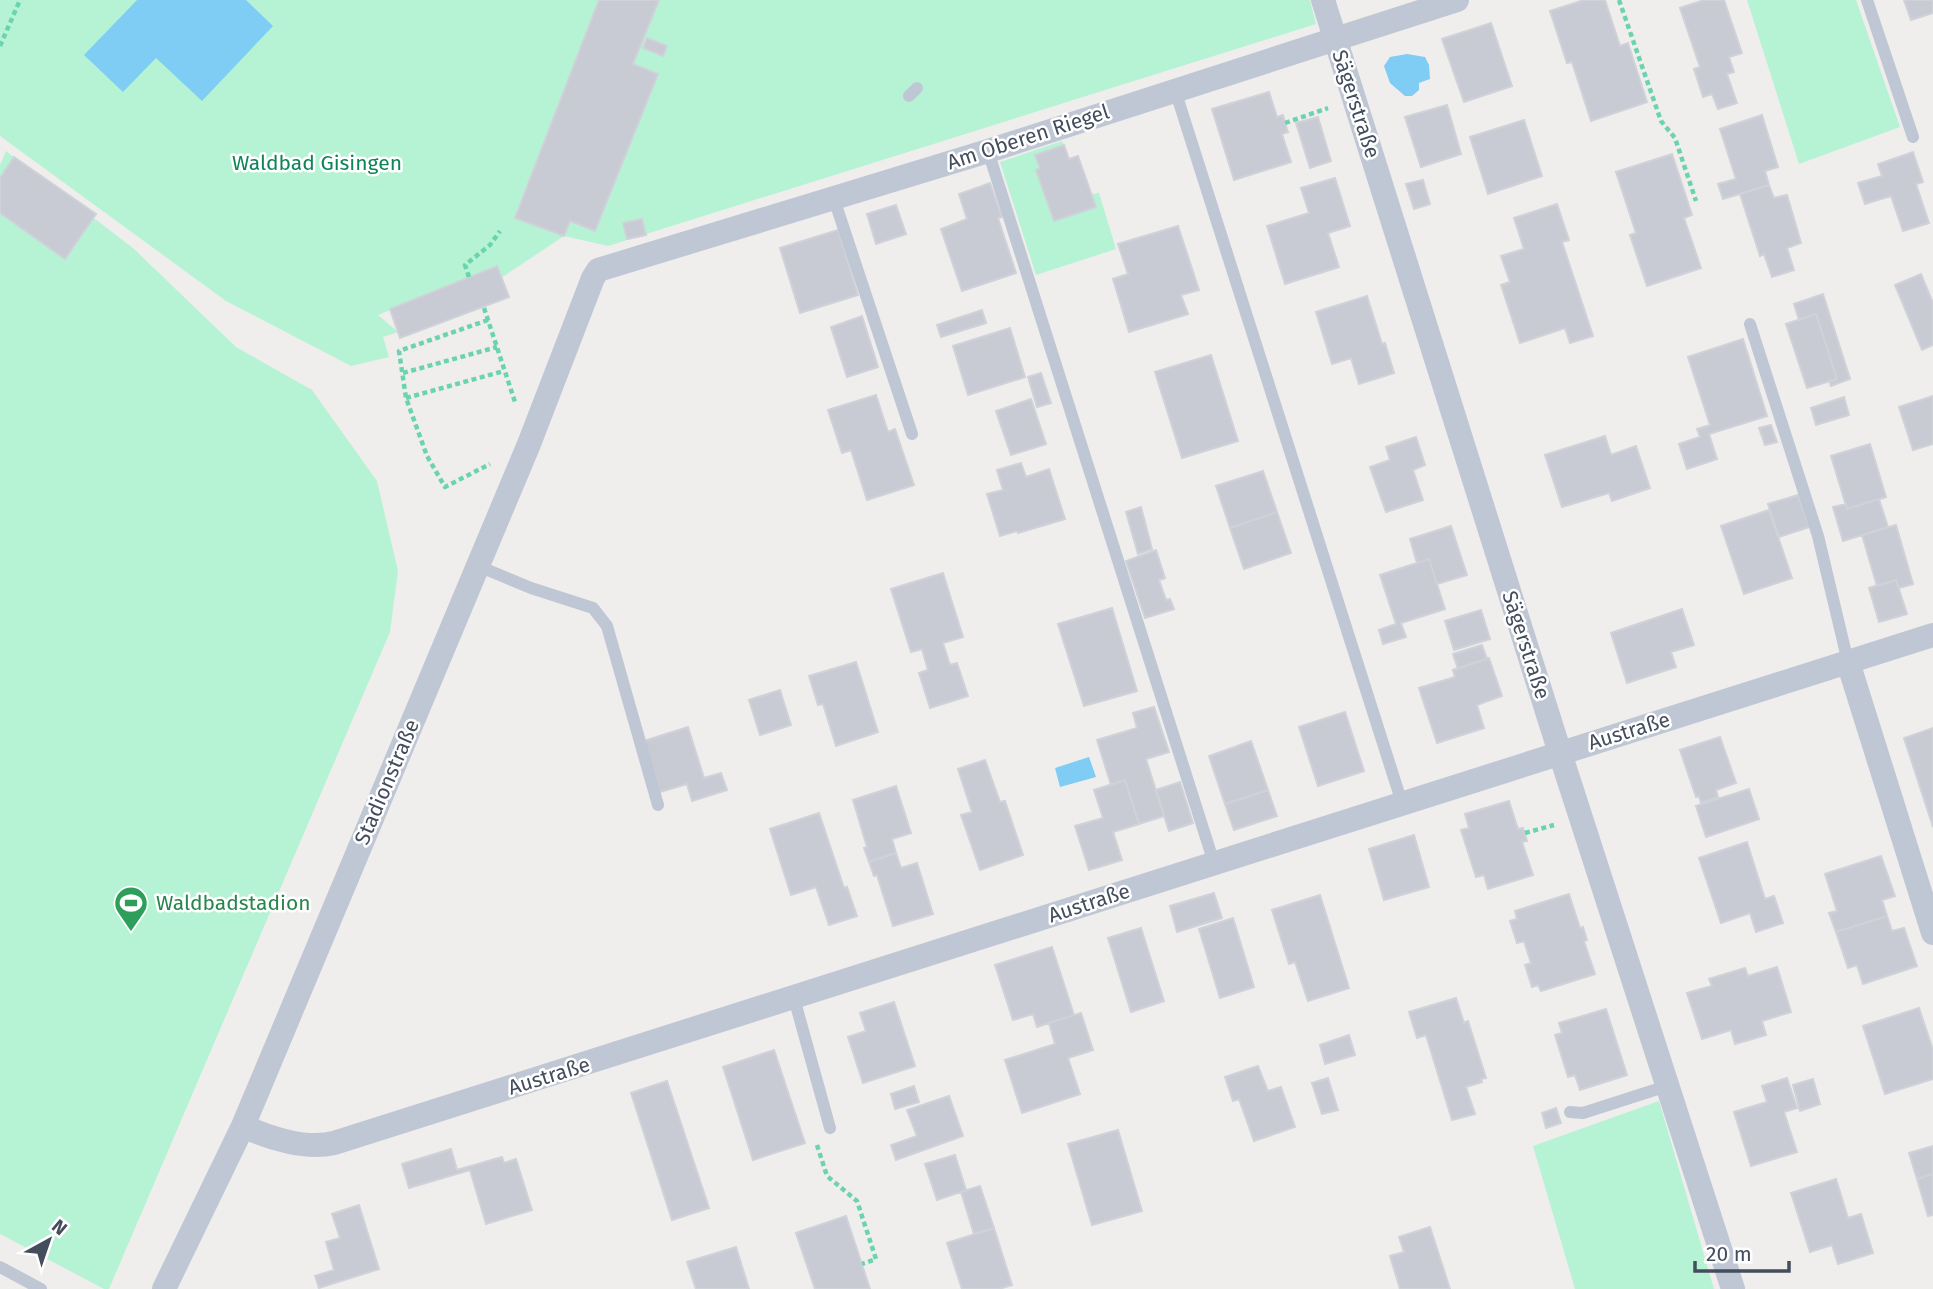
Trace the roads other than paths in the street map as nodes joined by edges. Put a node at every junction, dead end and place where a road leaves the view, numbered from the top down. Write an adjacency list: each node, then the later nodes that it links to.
1 (1324, 0): 4 (street, Sägerstraße)
2 (1457, 0): 4 (street, Am Oberen Riegel)
3 (1867, 0): 6 (lane)
4 (1335, 38): 5 (street, Am Oberen Riegel); 15 (street, Sägerstraße)
5 (1175, 90): 7 (street, Am Oberen Riegel); 16 (lane)
6 (1913, 137)
7 (988, 151): 8 (street, Am Oberen Riegel); 18 (lane)
8 (834, 199): 9 (street, Am Oberen Riegel); 11 (lane)
9 (598, 270): 12 (street, Stadionstraße)
10 (1750, 324): 14 (lane)
11 (912, 434)
12 (478, 566): 17 (lane); 23 (street, Stadionstraße)
13 (1933, 635): 14 (street, Austraße)
14 (1848, 662): 15 (street, Austraße); 19 (street)
15 (1560, 752): 16 (street, Austraße); 21 (street, Sägerstraße)
16 (1402, 803): 18 (street, Austraße)
17 (658, 806)
18 (1214, 863): 20 (street, Austraße)
19 (1933, 933)
20 (794, 998): 23 (street, Austraße); 24 (lane)
21 (1667, 1086): 22 (lane); 28 (street, Sägerstraße)
22 (1570, 1112)
23 (243, 1126): 27 (street, Stadionstraße)
24 (830, 1128)
25 (0, 1267): 26 (lane)
26 (41, 1289)
27 (164, 1289)
28 (1733, 1289)

